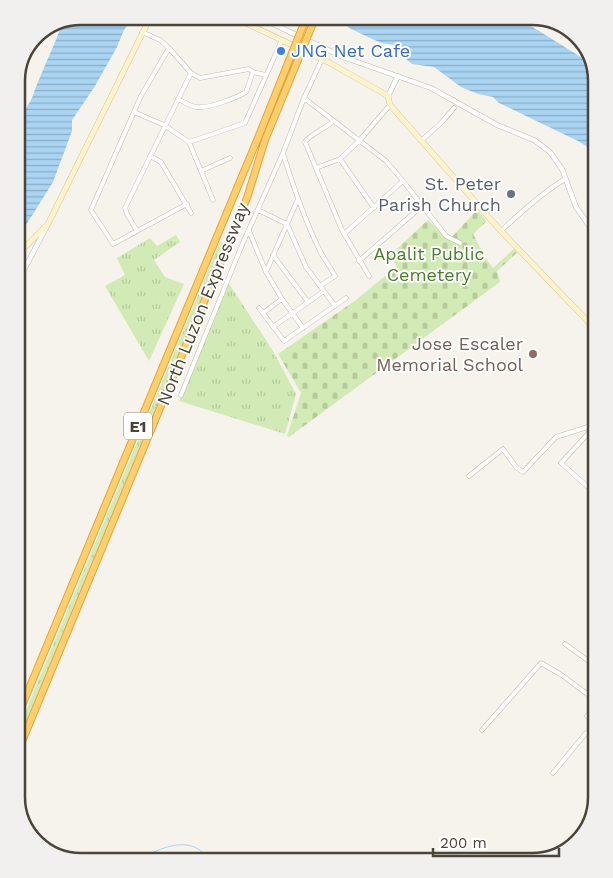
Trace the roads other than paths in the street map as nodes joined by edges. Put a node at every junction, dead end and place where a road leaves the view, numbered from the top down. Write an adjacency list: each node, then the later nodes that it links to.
1 (146, 25): 6 (main road)
2 (248, 25): 7 (main road)
3 (275, 25): 13 (street)
4 (303, 25): 74 (highway, North Luzon Expressway / E1, bridge)
5 (312, 25): 77 (highway, North Luzon Expressway / E1, bridge)
6 (142, 32): 8 (street); 40 (main road)
7 (281, 42): 9 (main road); 12 (street)
8 (169, 48): 11 (street); 19 (street)
9 (322, 60): 14 (main road); 15 (street)
10 (253, 72): 11 (street); 12 (street); 16 (street)
11 (190, 73): 16 (street)
12 (266, 75): 24 (street)
13 (398, 76): 14 (street); 31 (street)
14 (388, 96): 17 (main road)
15 (304, 98): 20 (street); 25 (street)
16 (178, 99): 21 (street)
17 (390, 105): 22 (street); 23 (main road)
18 (454, 108): 23 (street)
19 (134, 112): 21 (street); 43 (street)
20 (333, 121): 22 (street); 29 (street)
21 (164, 125): 24 (street); 26 (street)
22 (359, 141): 28 (street); 32 (street)
23 (420, 141): 45 (main road)
24 (189, 142): 30 (street)
25 (283, 153): 34 (street); 38 (street)
26 (150, 156): 35 (street); 43 (street)
27 (230, 158): 30 (street)
28 (340, 159): 29 (street); 37 (street)
29 (316, 168): 46 (street)
30 (201, 171): 33 (street)
31 (566, 180): 42 (street); 45 (street)
32 (403, 181): 36 (street); 37 (street)
33 (213, 200)
34 (298, 200): 41 (street); 54 (street)
35 (187, 204): 39 (street); 43 (street)
36 (422, 206): 47 (street); 50 (street)
37 (374, 208): 46 (street)
38 (258, 210): 41 (street); 44 (street)
39 (191, 213)
40 (48, 224): 48 (main road); 51 (street)
41 (287, 224): 49 (street); 54 (street)
42 (588, 224)
43 (137, 231)
44 (249, 231): 52 (street); 66 (street)
45 (501, 231): 63 (main road)
46 (344, 234): 50 (street)
47 (460, 243)
48 (25, 247)
49 (273, 255): 52 (street); 58 (street)
50 (359, 261): 53 (street)
51 (25, 268)
52 (266, 272): 57 (street)
53 (369, 276)
54 (320, 286): 55 (street)
55 (324, 291): 58 (street); 59 (street)
56 (346, 298): 59 (street)
57 (282, 299): 61 (street); 62 (street)
58 (308, 302): 62 (street)
59 (335, 306): 65 (street)
60 (259, 308): 61 (street)
61 (263, 313): 64 (street)
62 (292, 313): 64 (street); 65 (street)
63 (588, 320)
64 (273, 328): 65 (street)
65 (303, 328)
66 (181, 395)
67 (588, 427): 69 (street)
68 (588, 434): 70 (street)
69 (469, 476)
70 (588, 486)
71 (565, 644): 72 (street)
72 (588, 660)
73 (588, 696): 75 (street)
74 (25, 698)
75 (482, 730)
76 (588, 733): 78 (street)
77 (25, 734)
78 (553, 773)

